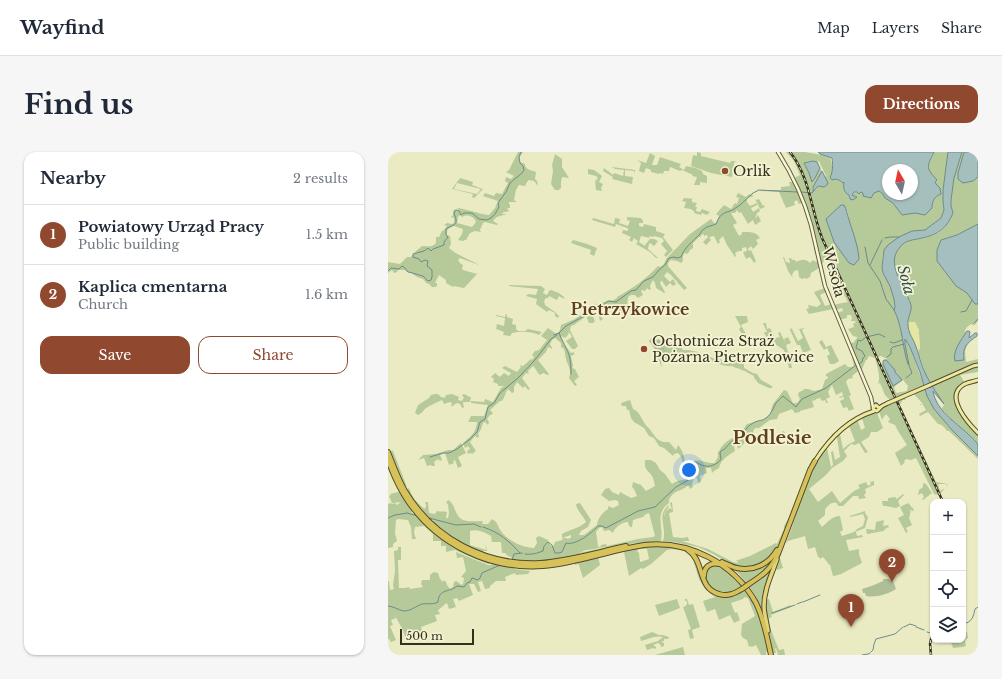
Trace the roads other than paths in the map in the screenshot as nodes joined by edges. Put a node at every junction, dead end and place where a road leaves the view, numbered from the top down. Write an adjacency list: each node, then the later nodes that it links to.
1 (778, 152): 4 (main road, Wesoła)
2 (978, 365): 4 (main road, bridge)
3 (978, 380): 5 (main road)
4 (876, 407): 8 (main road)
5 (978, 433)
6 (388, 452): 9 (highway)
7 (388, 460): 9 (highway)
8 (815, 461): 10 (highway)
9 (418, 511): 15 (highway)
10 (791, 521): 11 (highway); 13 (highway)
11 (780, 544): 14 (highway); 16 (highway)
12 (680, 546): 14 (highway); 15 (highway); 17 (highway)
13 (778, 554): 16 (highway); 19 (highway)
14 (723, 564): 15 (highway); 17 (highway); 18 (highway); 20 (highway)
15 (529, 565)
16 (749, 584): 17 (highway, bridge)
17 (742, 588)
18 (765, 621): 19 (highway)
19 (768, 632): 20 (highway)
20 (772, 655)

